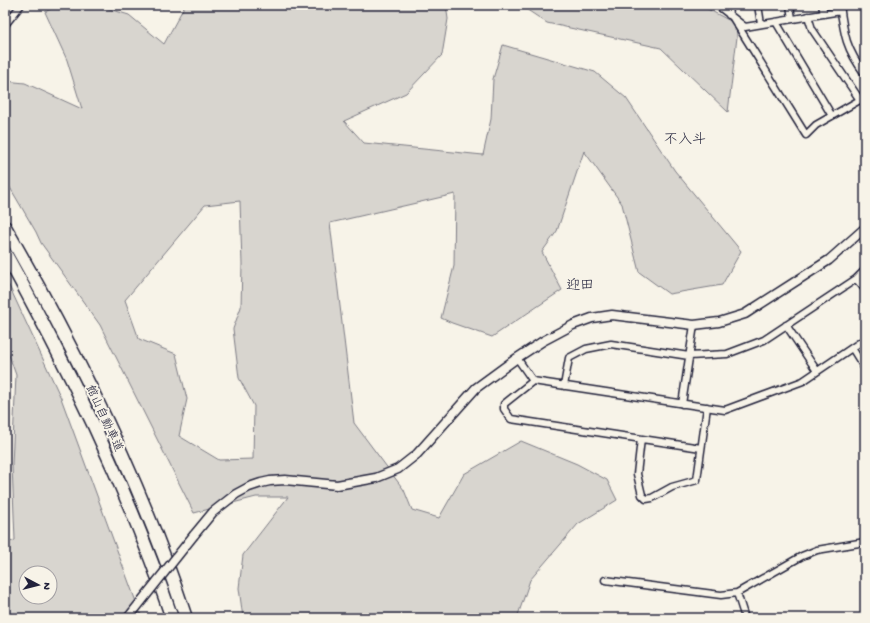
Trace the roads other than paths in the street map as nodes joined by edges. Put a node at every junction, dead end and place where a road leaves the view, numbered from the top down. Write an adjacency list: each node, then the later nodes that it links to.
1 (21, 5): 14 (street)
2 (717, 5): 10 (street)
3 (728, 5): 10 (street)
4 (758, 5): 13 (street)
5 (790, 5): 11 (street)
6 (822, 5): 8 (street)
7 (840, 8): 8 (street); 15 (street)
8 (824, 14): 9 (street)
9 (808, 16): 11 (street); 16 (street)
10 (731, 17): 13 (street); 17 (street)
11 (792, 19): 12 (street)
12 (776, 22): 13 (street); 17 (street)
13 (761, 24)
14 (5, 25)
15 (865, 74)
16 (863, 99): 17 (street)
17 (832, 116)
18 (5, 227): 43 (highway, 館山自動車道)
19 (865, 228): 24 (street)
20 (5, 253): 42 (highway, 館山自動車道)
21 (865, 270): 22 (street)
22 (856, 279): 23 (street); 25 (street)
23 (865, 289)
24 (694, 325): 28 (street); 29 (street)
25 (786, 325): 28 (street); 31 (street)
26 (865, 339): 27 (street)
27 (852, 348): 30 (street); 31 (street)
28 (689, 356): 33 (street); 34 (street)
29 (517, 358): 32 (street); 41 (street, bridge)
30 (865, 369)
31 (817, 371): 35 (street)
32 (533, 381): 33 (street); 36 (street)
33 (564, 386): 34 (street)
34 (682, 404): 35 (street)
35 (707, 407): 37 (street)
36 (641, 439): 37 (street); 37 (street)
37 (701, 448)
38 (865, 542): 40 (street)
39 (606, 580): 40 (street)
40 (737, 593): 44 (street)
41 (128, 618)
42 (172, 618)
43 (186, 618)
44 (745, 618)

